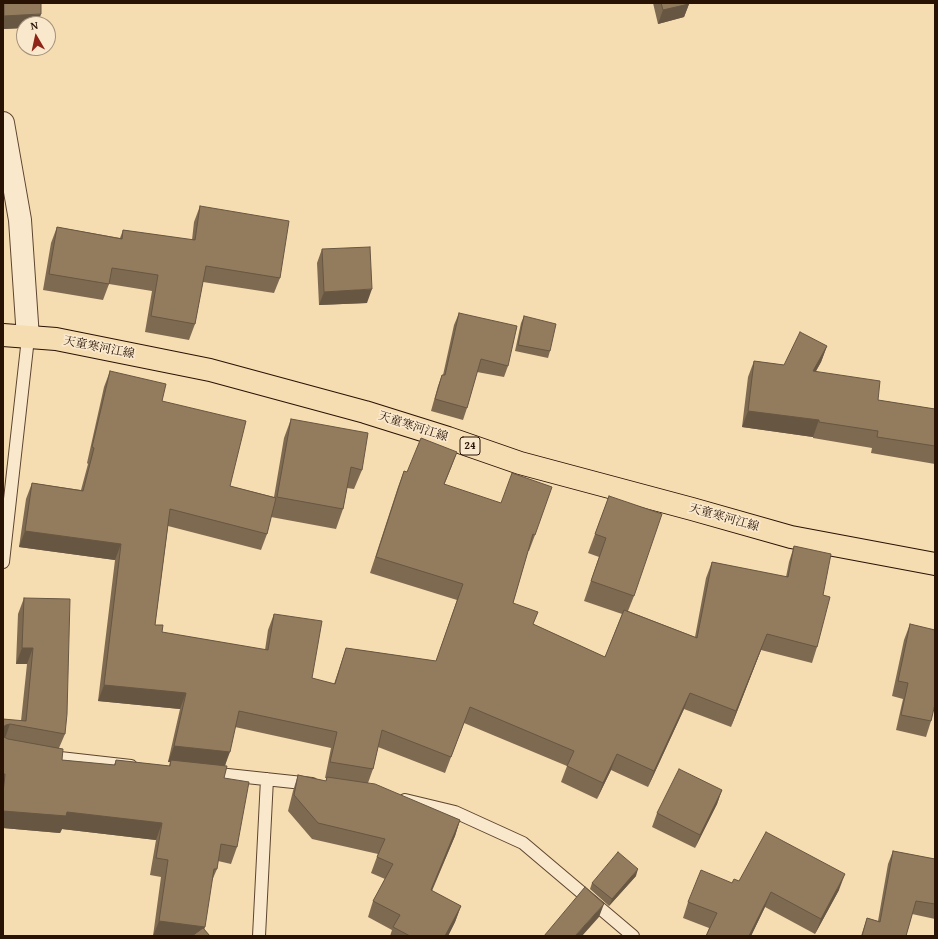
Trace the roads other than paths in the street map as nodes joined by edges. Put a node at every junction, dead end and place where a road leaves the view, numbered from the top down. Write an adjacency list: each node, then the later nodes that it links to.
1 (3, 123): 3 (street)
2 (3, 335): 3 (main road, 天童寒河江線 / 24)
3 (28, 338): 4 (lane); 5 (main road, 天童寒河江線 / 24)
4 (3, 562)
5 (935, 564)
6 (39, 754): 7 (lane)
7 (139, 766)
8 (195, 772): 9 (lane)
9 (267, 779): 10 (lane); 12 (lane)
10 (321, 785)
11 (391, 796): 13 (lane)
12 (259, 936)
13 (633, 936)

